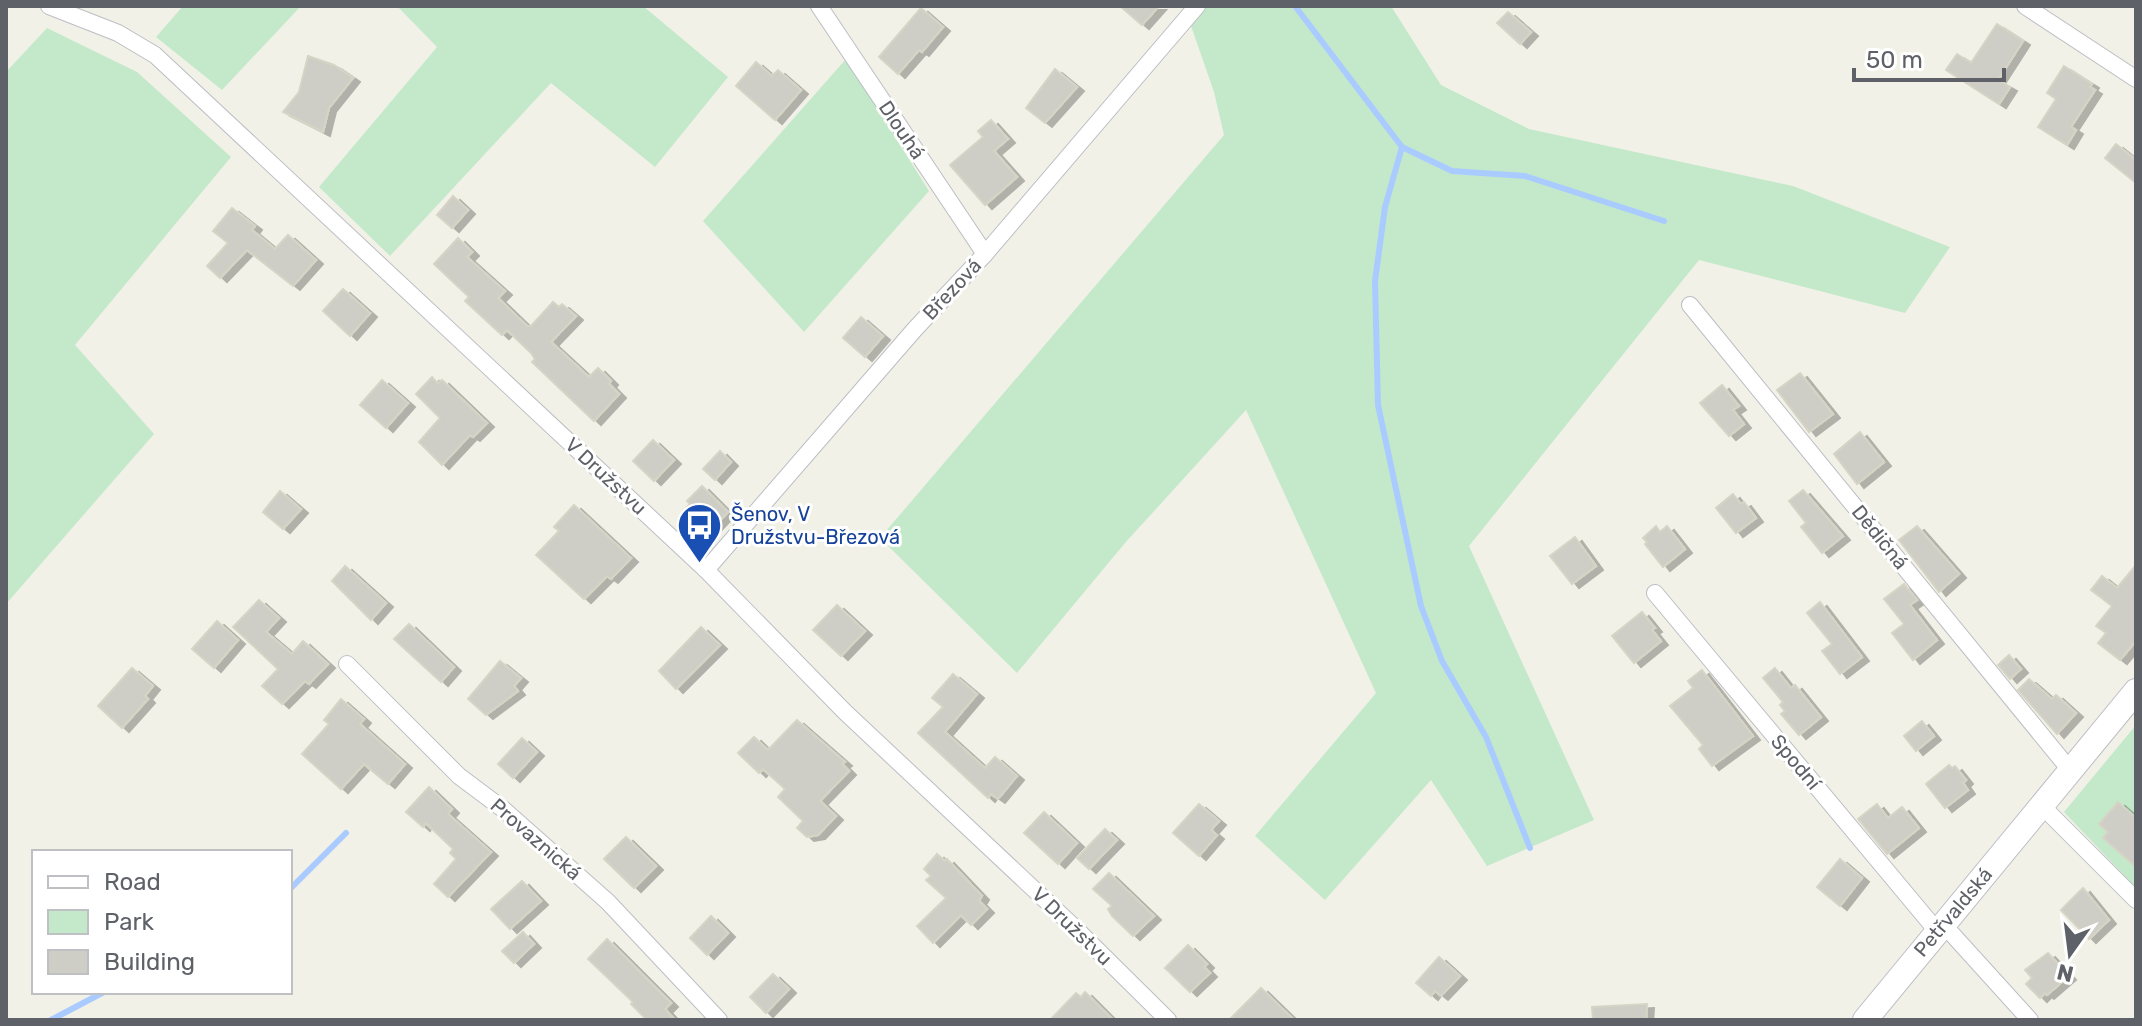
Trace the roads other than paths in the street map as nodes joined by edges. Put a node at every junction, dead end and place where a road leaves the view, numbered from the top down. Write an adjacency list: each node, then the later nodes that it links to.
1 (49, 6): 8 (street, V Družstvu)
2 (819, 6): 6 (street, Dlouhá)
3 (1197, 6): 6 (street, Březová)
4 (2025, 6): 5 (street)
5 (2136, 79)
6 (985, 254): 8 (street, Březová)
7 (1690, 305): 12 (street, Dědičná)
8 (706, 570): 17 (street, V Družstvu)
9 (1655, 593): 15 (street, Spodní)
10 (347, 664): 16 (street, Provaznická)
11 (2136, 691): 12 (main road, Petřvaldská)
12 (2070, 770): 13 (main road, Petřvaldská)
13 (2041, 805): 14 (street); 15 (main road, Petřvaldská)
14 (2136, 900)
15 (1940, 928): 18 (main road, Petřvaldská); 19 (street, Spodní)
16 (719, 1020)
17 (1168, 1020)
18 (1865, 1020)
19 (2030, 1020)

